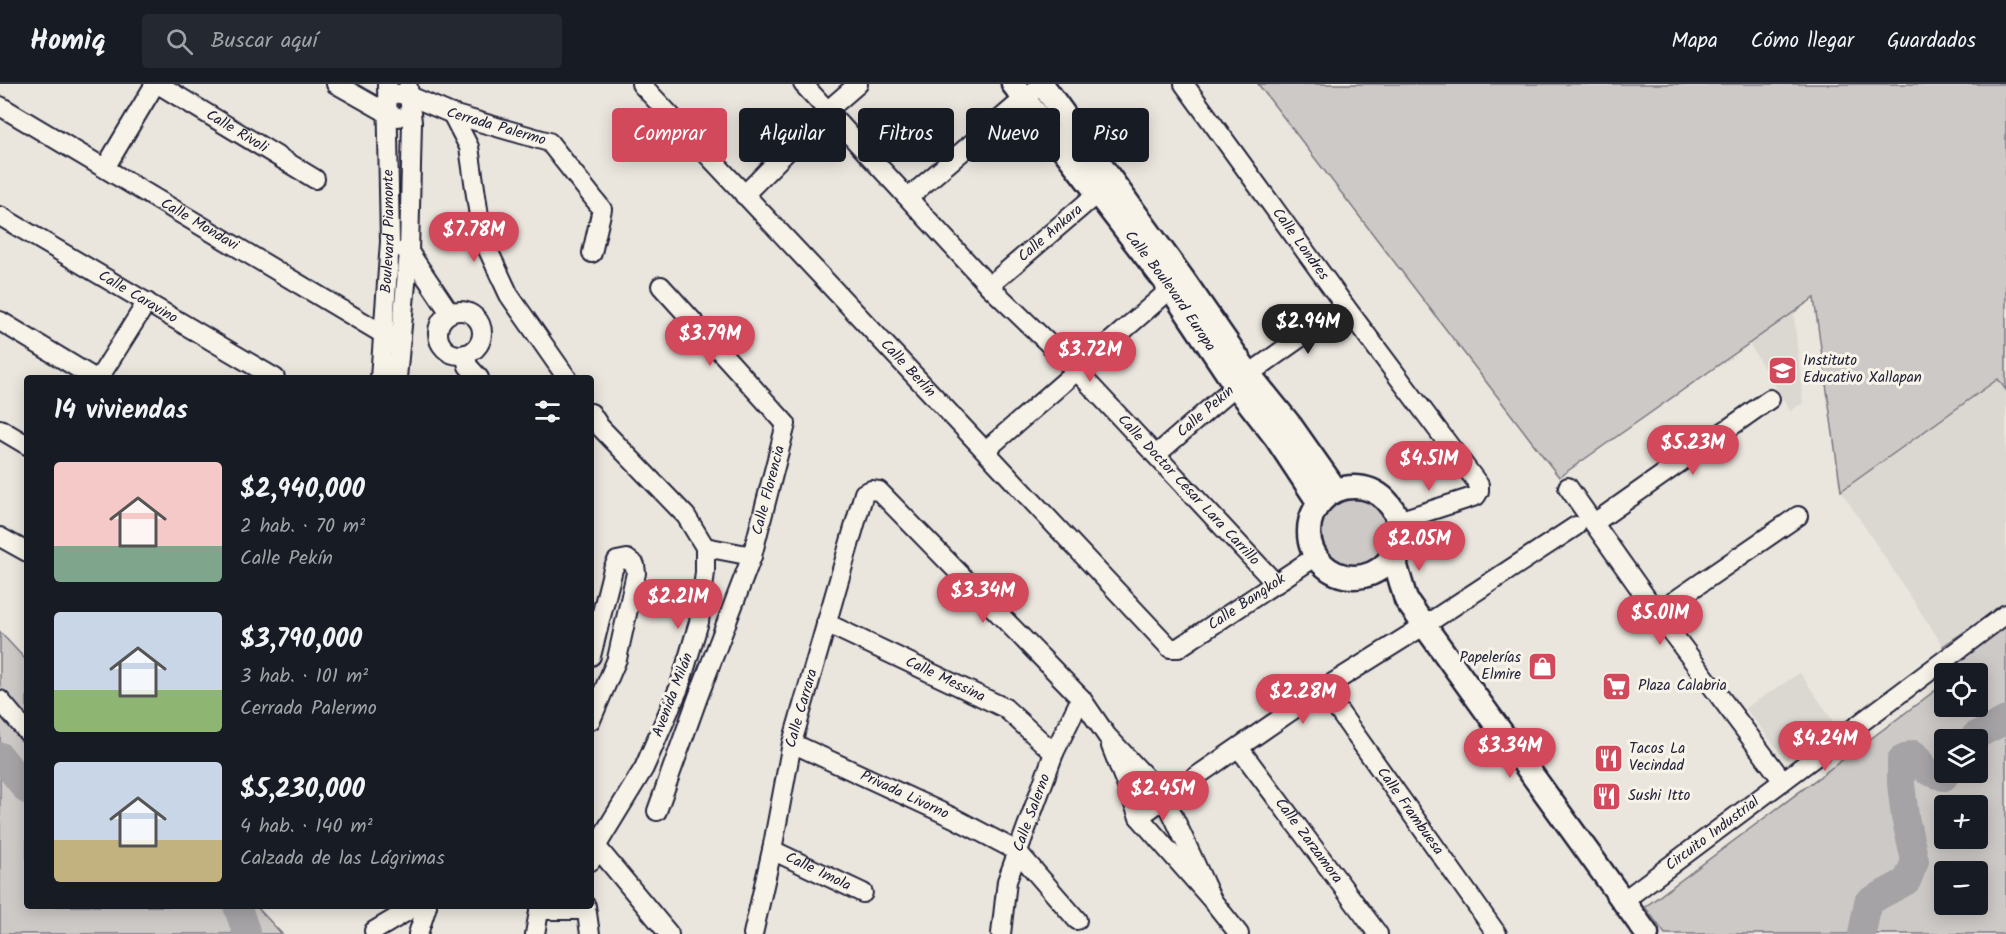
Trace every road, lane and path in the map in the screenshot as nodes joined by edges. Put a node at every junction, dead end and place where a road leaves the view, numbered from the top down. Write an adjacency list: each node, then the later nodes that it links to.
1 (156, 84): 18 (street, Calle Rivoli); 19 (street, Calle Rivoli)
2 (336, 84): 13 (street)
3 (641, 84): 21 (street, Calle Berlín)
4 (803, 84): 11 (street, Calle Doctor César Lara Carrillo)
5 (858, 84): 12 (street)
6 (1184, 84): 31 (street, Calle Londres)
7 (1030, 87): 20 (main road, Calle Boulevard Europa); 22 (street)
8 (388, 88): 9 (street, Cerrada Palermo); 13 (street, Boulevard Piamonte)
9 (409, 90): 14 (street, Cerrada Palermo); 15 (street, Boulevard Piamonte)
10 (0, 106): 18 (street, Calle Mondavi)
11 (826, 108)
12 (830, 108)
13 (388, 114): 15 (street); 24 (street, Boulevard Piamonte)
14 (452, 114): 26 (street, Cerrada Palermo); 43 (street)
15 (412, 122): 25 (street, Boulevard Piamonte)
16 (846, 130): 22 (street, Calle Doctor César Lara Carrillo)
17 (777, 162): 21 (street)
18 (105, 168): 34 (street, Calle Mondavi)
19 (315, 179)
20 (1105, 187): 27 (main road, Calle Boulevard Europa); 28 (street, Calle Ankara)
21 (744, 195): 49 (street, Calle Berlín)
22 (909, 198): 28 (street, Calle Doctor César Lara Carrillo)
23 (0, 216): 30 (street, Calle Caravino)
24 (390, 242): 25 (street); 34 (street, Boulevard Piamonte)
25 (409, 252): 32 (street); 35 (street, Boulevard Piamonte)
26 (592, 253)
27 (1177, 284): 37 (street); 44 (main road, Calle Boulevard Europa)
28 (989, 285): 37 (street, Calle Doctor César Lara Carrillo)
29 (661, 286): 61 (street, Calle Florencia)
30 (147, 302): 39 (street); 40 (street, Calle Caravino)
31 (1345, 306): 44 (street, Calle Pekín); 54 (street, Calle Londres)
32 (450, 313): 36 (street); 36 (street)
33 (0, 321): 38 (street)
34 (383, 334): 35 (street, Calle Mondavi); 41 (street, Boulevard Piamonte)
35 (401, 338): 42 (street, Boulevard Piamonte)
36 (468, 369)
37 (1077, 371): 49 (street); 50 (street, Calle Doctor César Lara Carrillo)
38 (89, 375)
39 (101, 375)
40 (270, 375)
41 (380, 375)
42 (397, 375)
43 (565, 375)
44 (1242, 380): 50 (street, Calle Pekín); 52 (main road, Calle Boulevard Europa)
45 (1770, 399): 55 (street)
46 (594, 418): 58 (street)
47 (0, 429): 48 (street)
48 (24, 443)
49 (986, 450): 71 (street, Calle Berlín)
50 (1156, 454): 64 (street, Calle Doctor César Lara Carrillo)
51 (1568, 488): 55 (street)
52 (1328, 496): 54 (main road); 62 (main road)
53 (1798, 516): 66 (street)
54 (1398, 521): 59 (main road)
55 (1594, 523): 66 (street)
56 (1576, 526): 69 (street)
57 (0, 537): 60 (street)
58 (705, 547): 61 (street); 72 (street, Avenida Milán)
59 (1397, 548): 63 (main road); 65 (main road)
60 (24, 550)
61 (752, 556): 74 (street, Calle Florencia)
62 (1315, 557): 63 (main road); 64 (street, Calle Bangkok)
63 (1367, 576): 65 (main road)
64 (1276, 584): 71 (street, Calle Bangkok)
65 (1406, 600): 69 (main road)
66 (1657, 613): 83 (street)
67 (2006, 614): 83 (street, Circuito Industrial)
68 (826, 623): 75 (street, Calle Carrara); 80 (street, Calle Carrara); 82 (street, Calle Messina)
69 (1425, 625): 73 (street); 93 (main road)
70 (594, 644): 77 (street)
71 (1178, 648)
72 (679, 688): 74 (street); 87 (street, Avenida Milán)
73 (1323, 689): 81 (street); 108 (street, Calle Frambuesa)
74 (698, 697): 85 (street, Calle Florencia)
75 (1081, 698): 79 (street); 82 (street, Calle Salerno)
76 (0, 700): 78 (street)
77 (594, 713)
78 (24, 728)
79 (1107, 736): 84 (street); 86 (street)
80 (792, 743): 89 (street, Calle Carrara); 90 (street, Privada Livorno)
81 (1239, 748): 84 (street); 107 (street, Calle Zarzamora)
82 (1054, 753): 90 (street, Calle Salerno)
83 (1783, 781): 93 (street, Circuito Industrial)
84 (1165, 798): 86 (street); 92 (street)
85 (657, 811)
86 (1139, 817): 92 (street)
87 (594, 847)
88 (594, 850): 103 (street)
89 (772, 850): 91 (street, Calle Imola); 104 (street, Calle Carrara)
90 (1017, 851): 98 (street); 105 (street, Calle Salerno)
91 (863, 893)
92 (1212, 900): 106 (street)
93 (1623, 901): 109 (main road)
94 (411, 909): 99 (street)
95 (426, 909): 100 (street)
96 (540, 909): 101 (street)
97 (586, 909): 102 (street)
98 (1077, 920)
99 (374, 931)
100 (418, 934)
101 (535, 934)
102 (590, 934)
103 (669, 934)
104 (753, 934)
105 (1001, 934)
106 (1239, 934)
107 (1378, 934)
108 (1497, 934)
109 (1647, 934)

